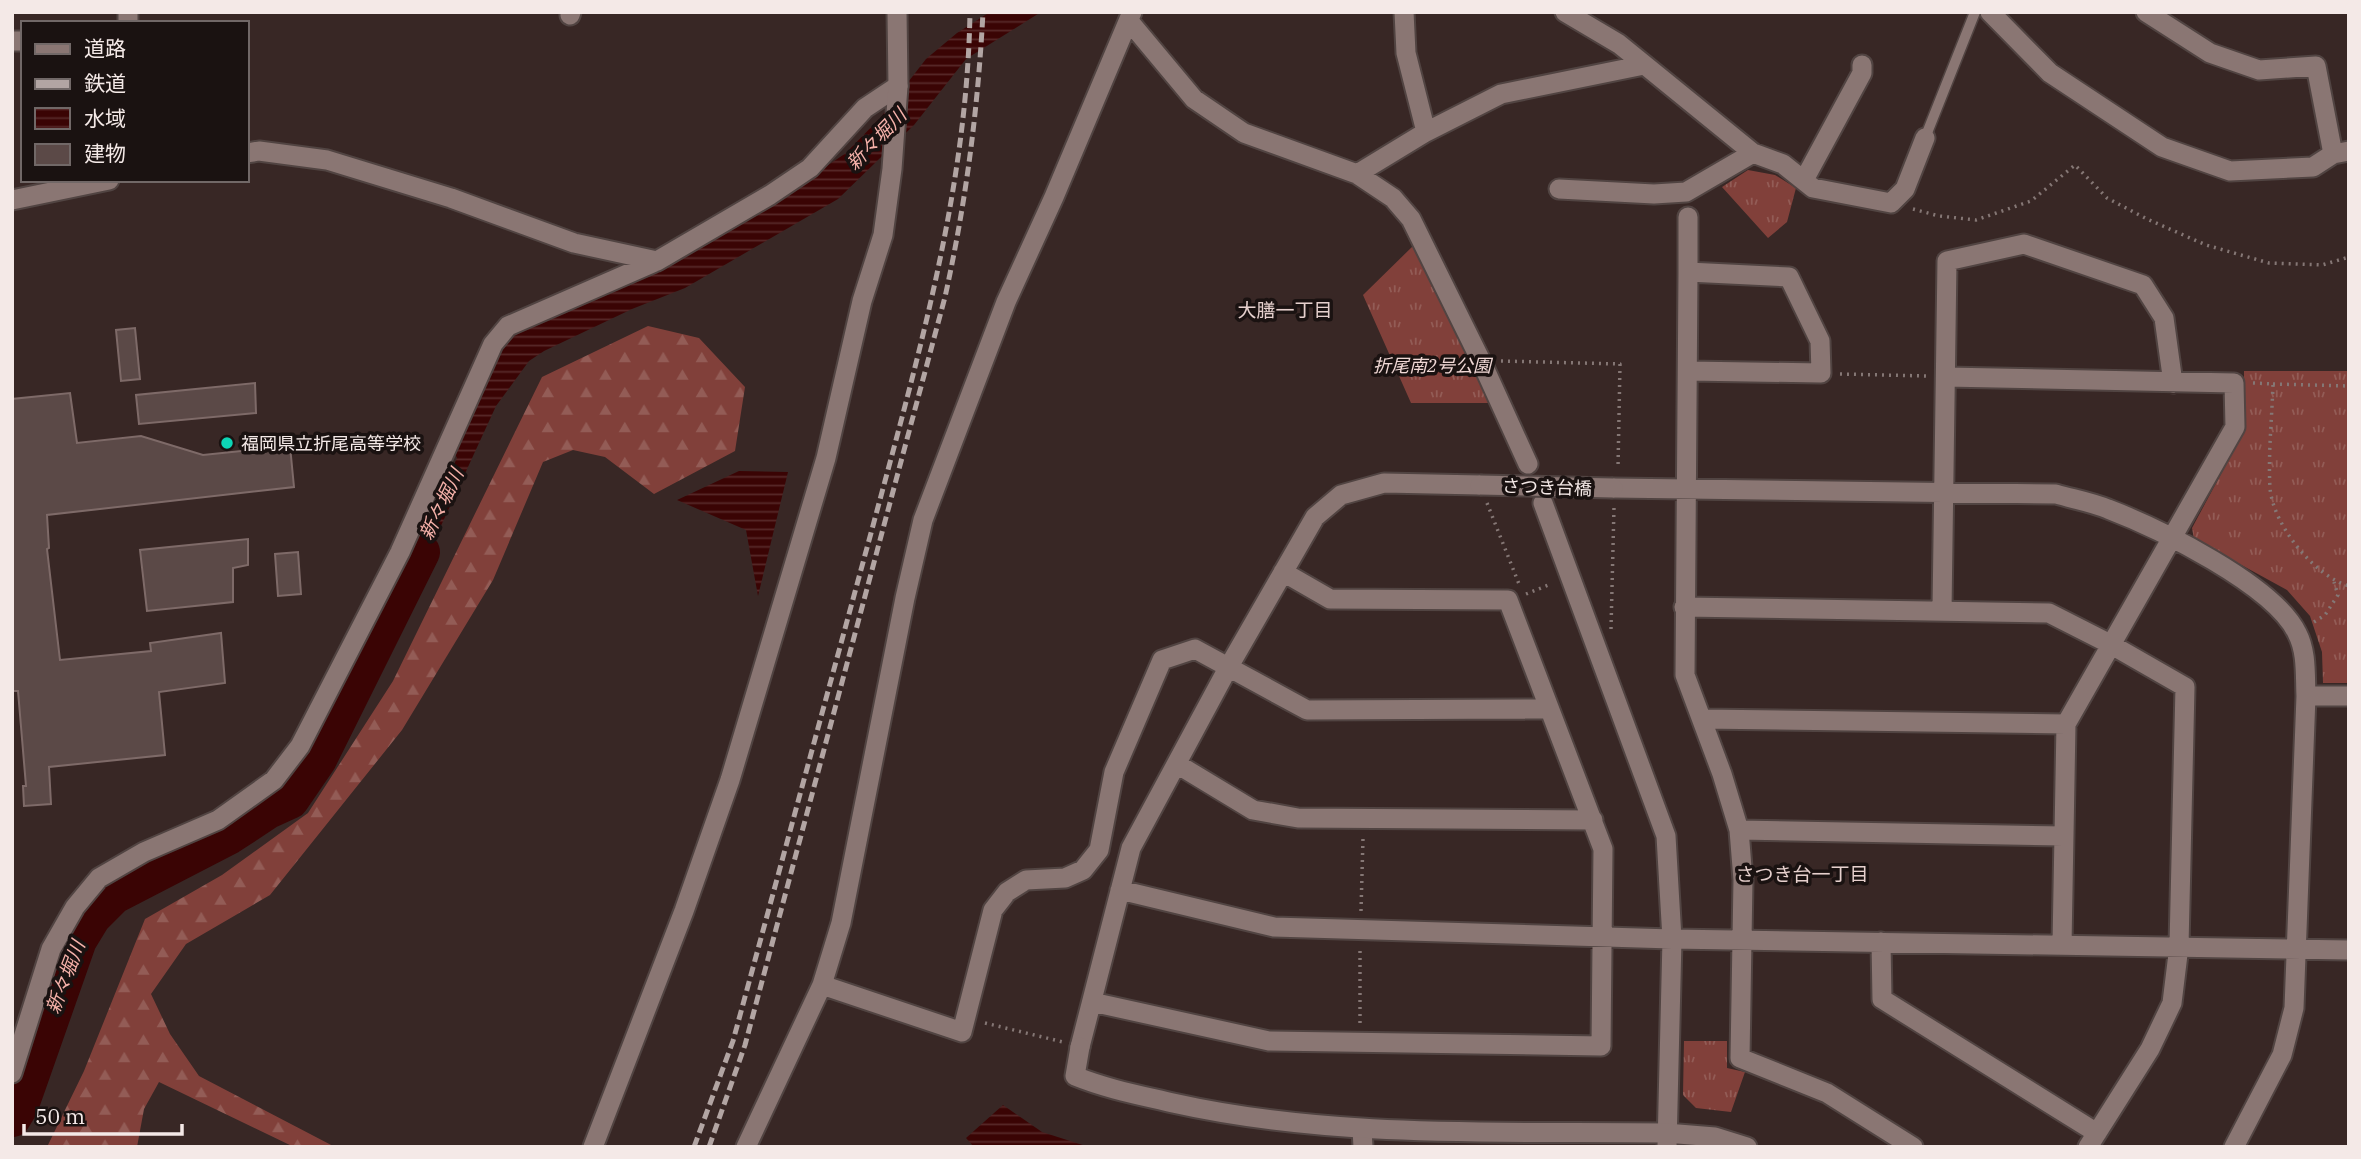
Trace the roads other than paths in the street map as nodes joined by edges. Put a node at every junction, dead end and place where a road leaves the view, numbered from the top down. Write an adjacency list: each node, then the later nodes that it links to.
1 (897, 12): 10 (street)
2 (1404, 12): 11 (street)
3 (1566, 12): 8 (street)
4 (1975, 12): 12 (lane)
5 (1990, 12): 13 (street)
6 (2146, 12): 13 (street)
7 (1130, 17): 16 (street); 55 (street)
8 (1644, 65): 11 (street); 15 (street)
9 (1862, 65): 17 (street)
10 (898, 86): 22 (street); 61 (street)
11 (1426, 132): 16 (street)
12 (1925, 138): 17 (street)
13 (2341, 152)
14 (248, 153): 22 (street)
15 (1753, 153): 17 (street); 19 (street)
16 (1357, 174): 27 (street)
17 (1804, 180)
18 (99, 182): 20 (street)
19 (1559, 189)
20 (12, 200)
21 (1688, 217): 23 (street)
22 (657, 261): 57 (street)
23 (1688, 272): 24 (street); 24 (street)
24 (1689, 371): 28 (street)
25 (1947, 377): 26 (street); 26 (street); 29 (street)
26 (2173, 383): 31 (street)
27 (1528, 464)
28 (1688, 491): 29 (street, さつき台橋); 32 (street, さつき台橋, bridge); 33 (street)
29 (1944, 493): 31 (street, さつき台橋); 34 (street)
30 (1543, 503): 48 (street)
31 (2173, 539): 35 (street); 37 (street, さつき台橋)
32 (1283, 572): 36 (street, さつき台橋); 39 (street)
33 (1685, 607): 34 (street); 40 (street)
34 (1942, 610): 35 (street)
35 (2110, 644): 41 (street); 52 (street)
36 (1228, 668): 39 (street); 42 (street, さつき台橋); 55 (street)
37 (2306, 696): 38 (street); 53 (street, さつき台橋)
38 (2349, 696)
39 (1549, 709): 43 (street)
40 (1702, 719): 41 (street); 44 (street)
41 (2066, 724): 45 (street)
42 (1177, 764): 43 (street); 46 (street, さつき台橋)
43 (1593, 820): 47 (street)
44 (1739, 830): 45 (street); 49 (street)
45 (2063, 836): 51 (street)
46 (1120, 890): 47 (street); 56 (street, さつき台橋)
47 (1602, 936): 48 (street); 56 (street)
48 (1672, 939): 49 (street); 59 (street)
49 (1741, 939): 50 (street); 64 (street)
50 (1881, 942): 51 (street); 60 (street)
51 (2063, 945): 52 (street)
52 (2179, 946): 53 (street); 60 (street)
53 (2296, 948): 54 (street); 65 (street, さつき台橋)
54 (2349, 950)
55 (822, 985): 62 (street)
56 (1092, 1002): 58 (street, さつき台橋)
57 (12, 1073)
58 (1362, 1138): 59 (street)
59 (1666, 1140): 63 (street)
60 (2093, 1140)
61 (593, 1147)
62 (746, 1147)
63 (1747, 1147)
64 (1913, 1147)
65 (2234, 1147)

